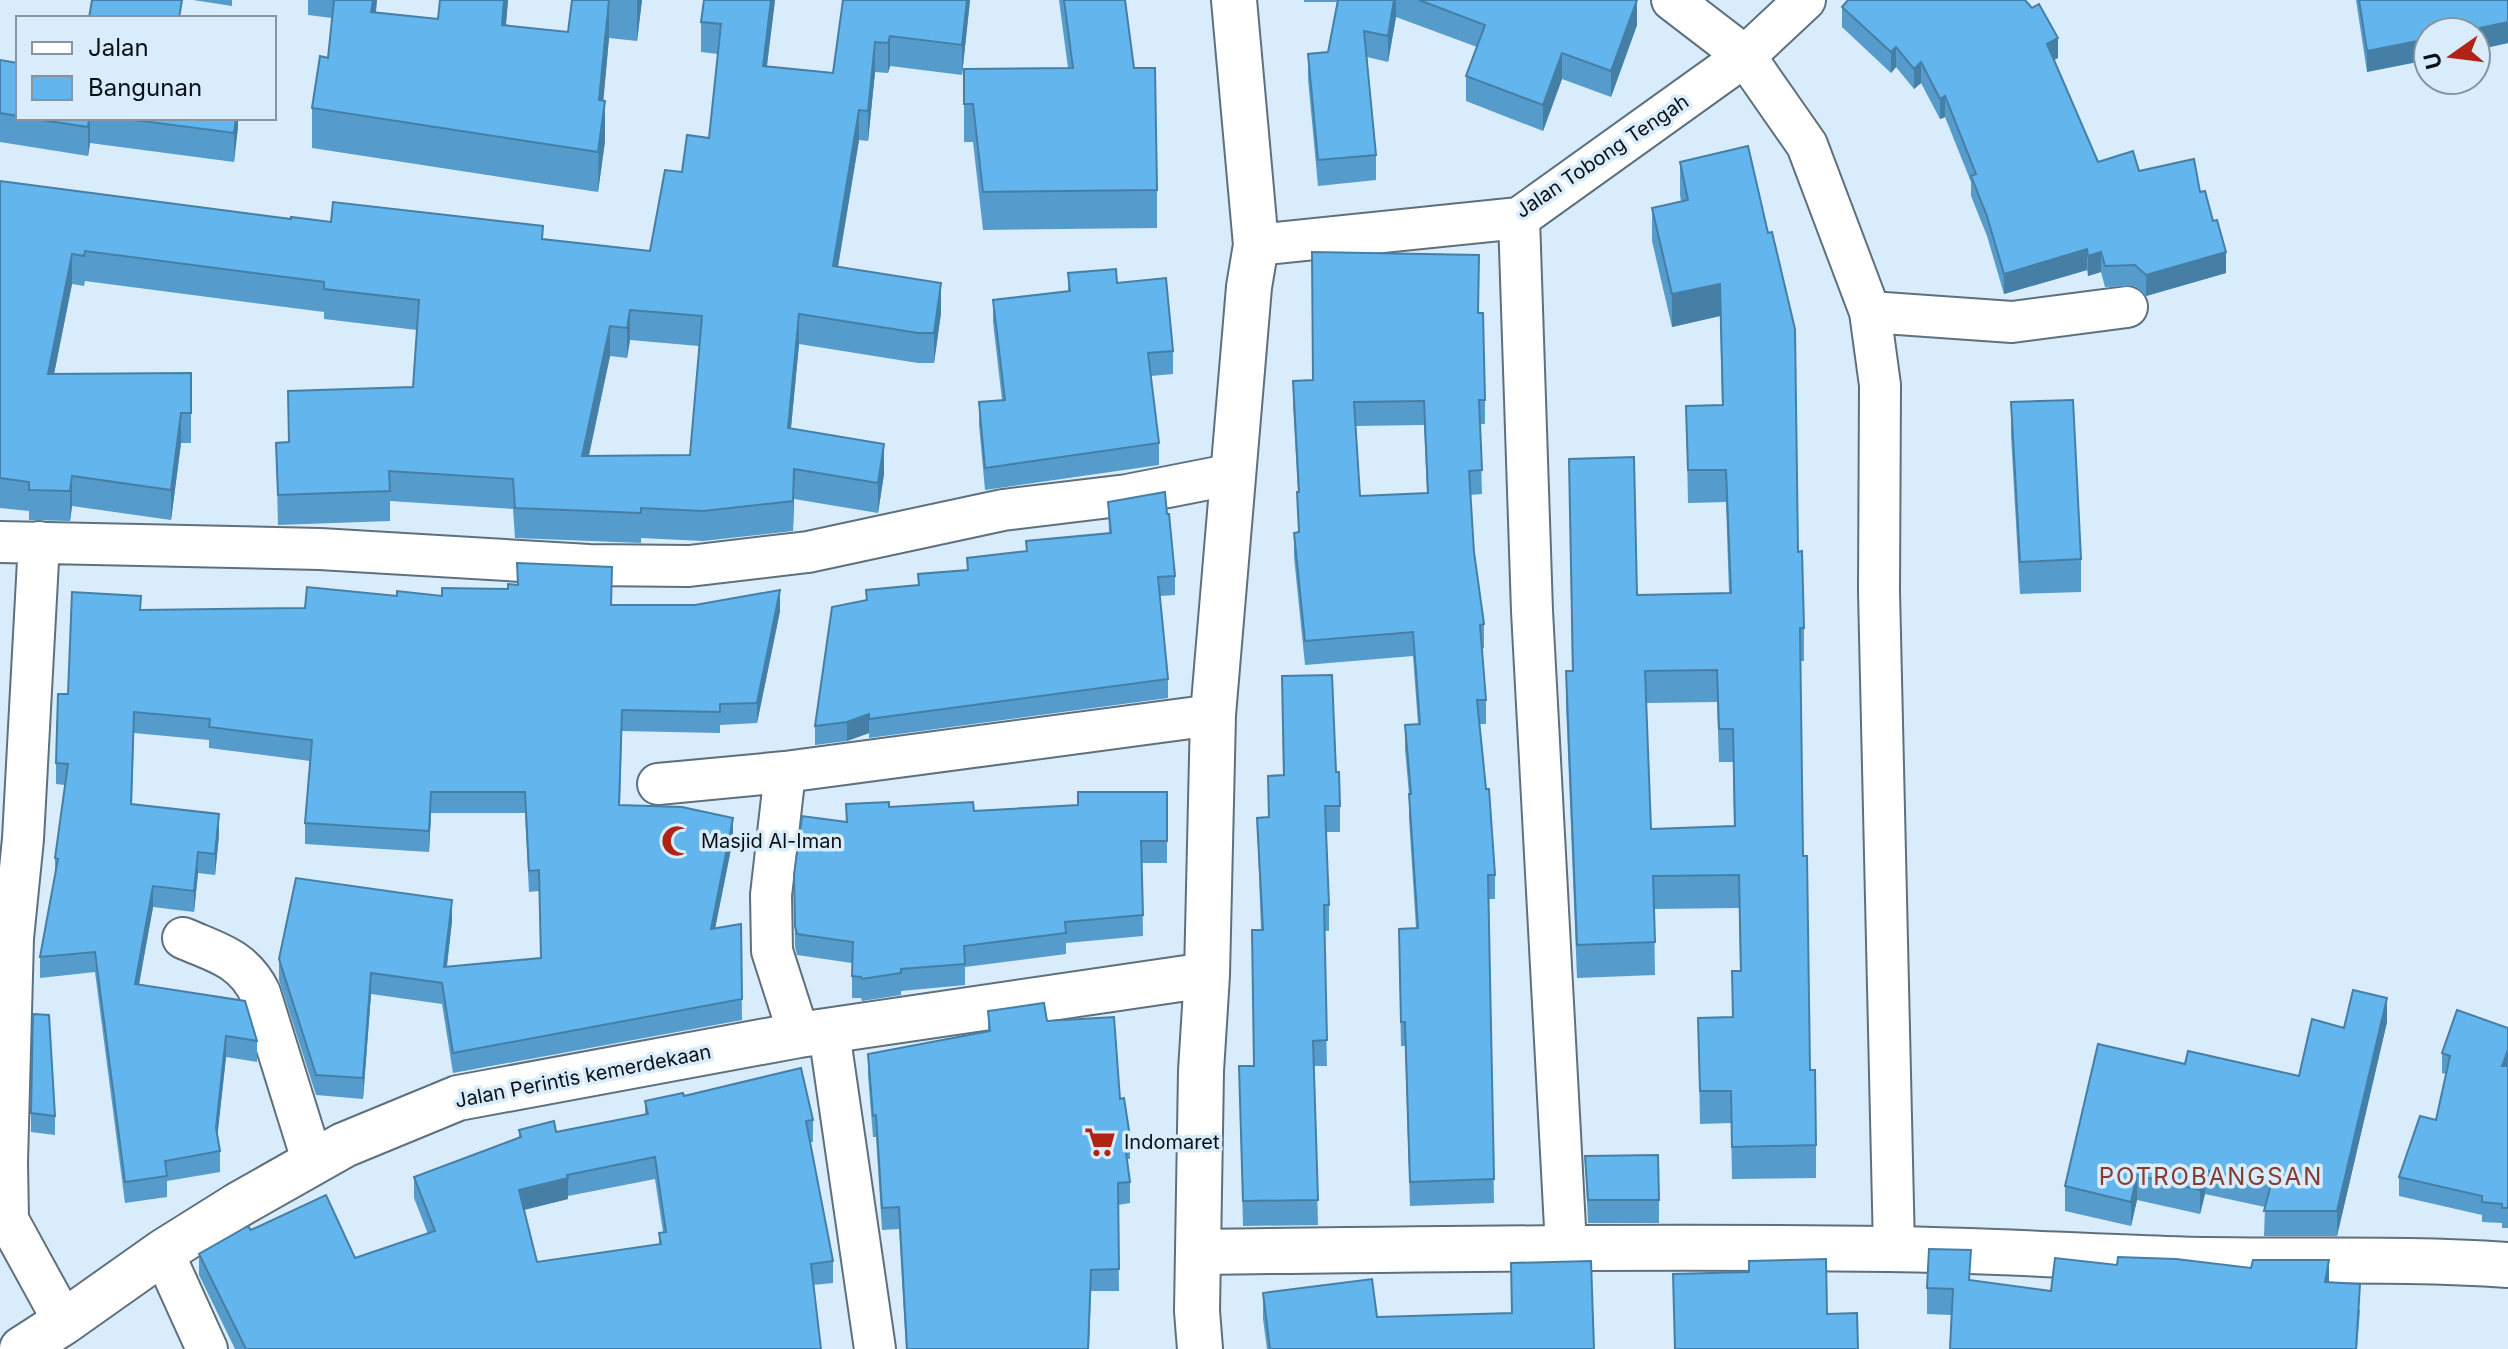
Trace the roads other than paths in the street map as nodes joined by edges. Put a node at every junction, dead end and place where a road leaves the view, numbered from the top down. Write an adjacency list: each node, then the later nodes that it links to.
1 (1234, 0): 6 (street)
2 (1672, 0): 4 (street)
3 (1805, 0): 4 (street, Jalan Tobong Tengah)
4 (1745, 56): 5 (street, Jalan Tobong Tengah); 8 (street)
5 (1519, 218): 6 (street, Jalan Tobong Tengah); 18 (street)
6 (1256, 245): 9 (street)
7 (2127, 307): 8 (street)
8 (1870, 312): 19 (street)
9 (1234, 474): 10 (street); 11 (street)
10 (19, 542): 23 (street)
11 (1213, 715): 12 (street); 15 (street)
12 (785, 772): 13 (street); 16 (street)
13 (658, 784)
14 (183, 938): 17 (street)
15 (1207, 975): 16 (street, Jalan Perintis kemerdekaan); 21 (street)
16 (814, 1034): 17 (street, Jalan Perintis kemerdekaan); 26 (street)
17 (313, 1163): 20 (street, Jalan Perintis kemerdekaan)
18 (1566, 1246): 19 (street); 21 (street)
19 (1894, 1249): 22 (street)
20 (163, 1252): 23 (street, Jalan Perintis kemerdekaan); 25 (street)
21 (1198, 1252): 27 (street)
22 (2508, 1265)
23 (64, 1322): 24 (street, Jalan Perintis kemerdekaan)
24 (22, 1349)
25 (207, 1349)
26 (875, 1349)
27 (1200, 1349)

